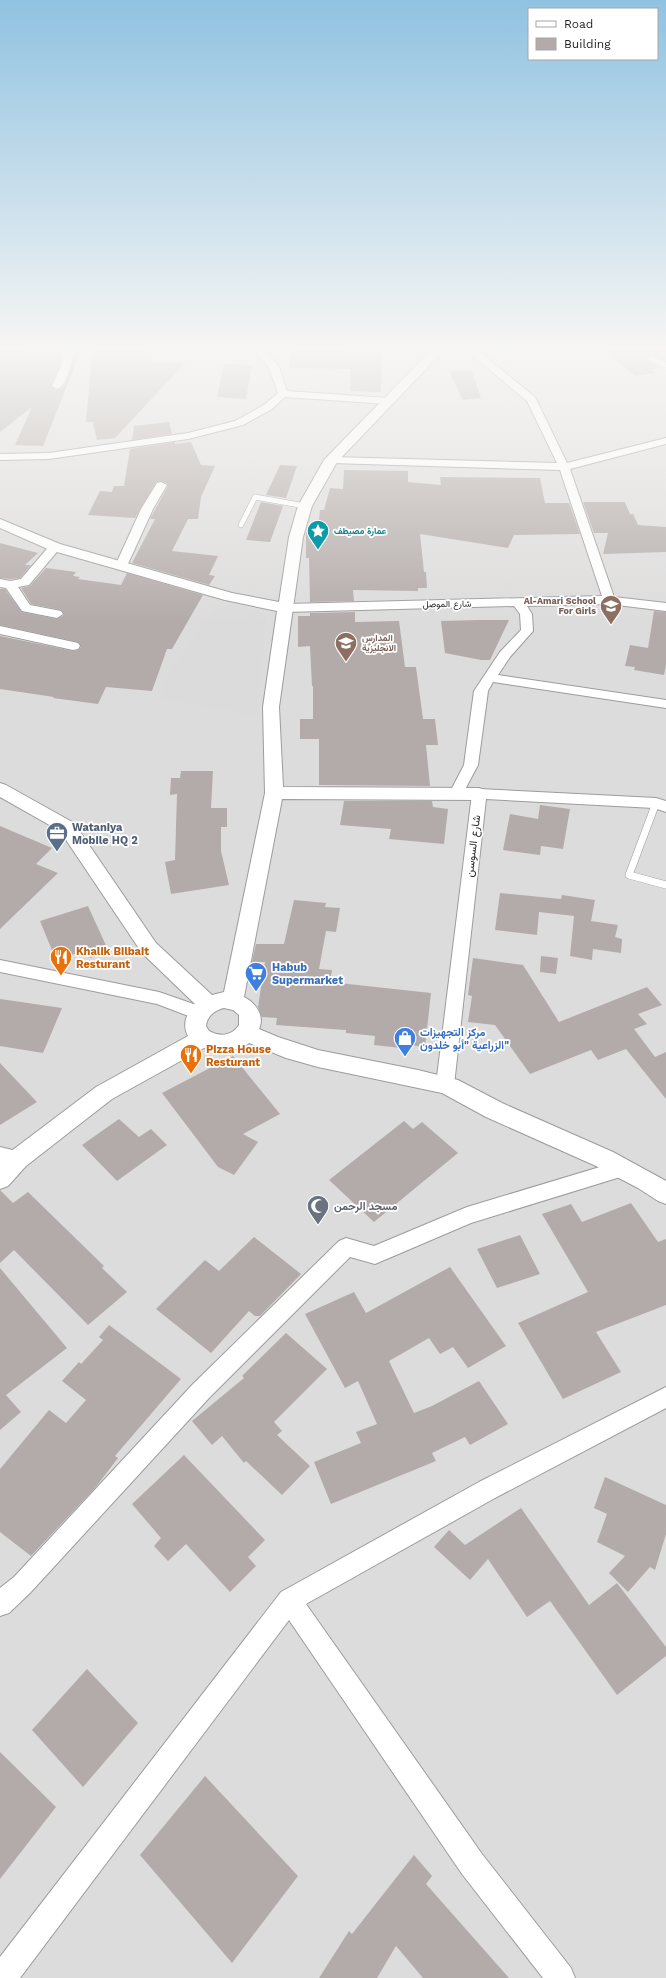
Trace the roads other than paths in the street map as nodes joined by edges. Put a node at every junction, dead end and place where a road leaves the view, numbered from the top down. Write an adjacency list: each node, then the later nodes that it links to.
1 (172, 438): 5 (street)
2 (352, 438): 6 (street)
3 (550, 438): 7 (street)
4 (666, 441): 7 (street)
5 (0, 457)
6 (331, 460): 7 (street); 9 (street)
7 (564, 467): 15 (street)
8 (161, 485): 13 (street)
9 (305, 506): 11 (lane); 18 (street)
10 (0, 523): 12 (street)
11 (241, 525)
12 (55, 547): 13 (street); 14 (street)
13 (121, 566): 18 (street)
14 (5, 584): 19 (street)
15 (609, 600): 16 (street, شارع الموصل); 17 (street, شارع الموصل)
16 (518, 602): 18 (street, شارع الموصل); 22 (street)
17 (666, 607)
18 (286, 608): 25 (street)
19 (57, 614)
20 (0, 630): 21 (street)
21 (72, 646)
22 (491, 678): 23 (street); 26 (street)
23 (666, 704)
24 (0, 789): 32 (street)
25 (274, 793): 26 (street); 31 (street)
26 (456, 794): 27 (street)
27 (479, 794): 28 (street); 35 (street, شارع السوسن)
28 (661, 805): 29 (lane)
29 (666, 885)
30 (0, 966): 32 (street)
31 (233, 1001): 32 (street); 33 (street)
32 (203, 1009): 34 (street)
33 (247, 1033): 34 (street); 35 (street)
34 (204, 1038): 36 (street)
35 (445, 1085): 37 (street)
36 (9, 1157): 38 (street)
37 (623, 1168): 39 (street); 42 (street)
38 (0, 1179)
39 (666, 1194)
40 (666, 1398): 41 (street)
41 (290, 1600): 43 (street); 44 (street)
42 (0, 1604)
43 (2, 1978)
44 (562, 1978)

